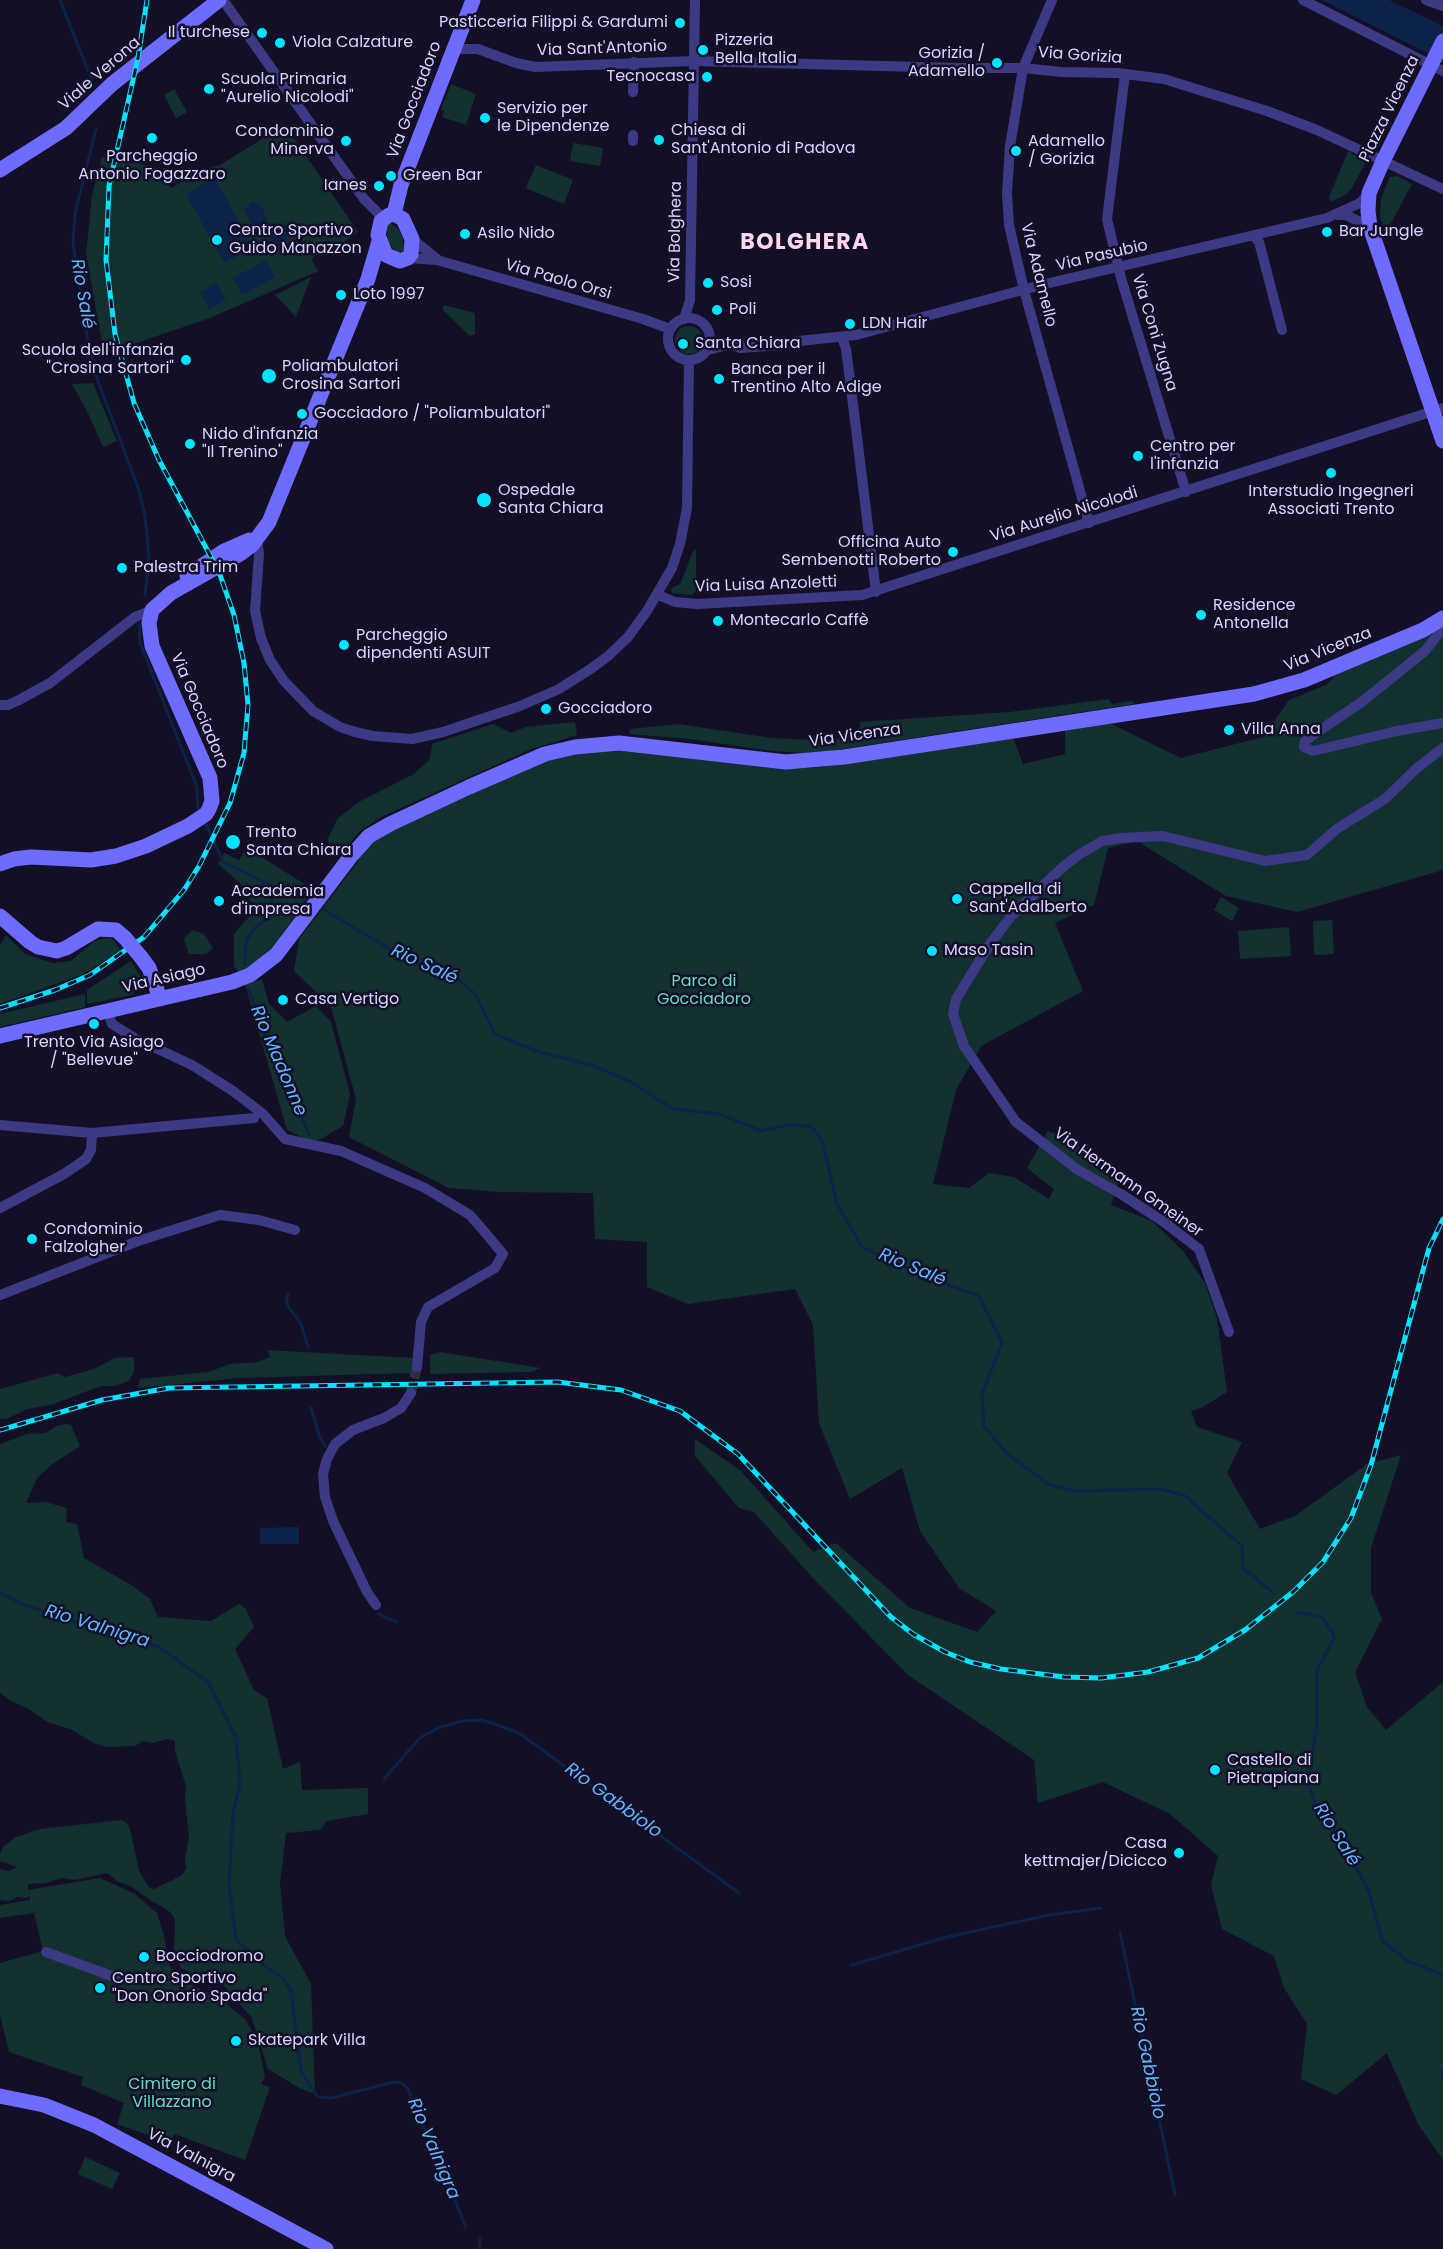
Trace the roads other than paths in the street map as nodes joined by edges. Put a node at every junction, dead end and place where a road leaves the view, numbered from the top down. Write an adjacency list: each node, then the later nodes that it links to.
1 (221, 0): 19 (main road, Viale Verona); 22 (street)
2 (473, 0): 8 (main road, Via Gocciadoro)
3 (695, 0): 12 (street, Via Bolghera)
4 (1052, 0): 15 (street, Via Adamello)
5 (1303, 0): 14 (street)
6 (1426, 0): 7 (street)
7 (1443, 6)
8 (461, 30): 10 (main road, Via Gocciadoro); 11 (street, Via Sant'Antonio)
9 (1443, 41): 14 (main road, Piazza Vicenza)
10 (454, 49): 11 (street, Via Sant'Antonio); 22 (main road, Via Gocciadoro)
11 (478, 49): 13 (street, Via Sant'Antonio)
12 (693, 61): 13 (street, Via Sant'Antonio); 15 (street, Via Gorizia); 33 (street, Via Bolghera)
13 (634, 63): 17 (street)
14 (1436, 65): 18 (main road, Piazza Vicenza)
15 (1023, 68): 16 (street, Via Gorizia); 32 (street, Via Adamello)
16 (1125, 74): 18 (street, Via Gorizia); 30 (street, Via Coni Zugna)
17 (633, 92)
18 (1383, 161): 20 (street, Via Gorizia); 21 (main road, Piazza Vicenza)
19 (0, 170)
20 (1443, 189)
21 (1370, 193): 23 (street, Via Pasubio); 24 (main road)
22 (388, 216): 26 (main road); 27 (main road)
23 (1335, 216): 24 (street, Via Pasubio); 25 (street, Via Pasubio)
24 (1370, 227): 39 (main road)
25 (1254, 236): 30 (street, Via Pasubio); 35 (street)
26 (412, 239): 28 (main road); 29 (street, Via Paolo Orsi)
27 (380, 241): 28 (main road); 31 (main road)
28 (401, 259): 29 (street, Via Paolo Orsi); 31 (main road)
29 (437, 260): 34 (street, Via Paolo Orsi)
30 (1119, 268): 32 (street, Via Pasubio); 41 (street, Via Coni Zugna)
31 (368, 279): 43 (main road)
32 (1024, 290): 36 (street, Via Pasubio); 42 (street, Via Adamello)
33 (684, 318): 34 (street); 37 (street)
34 (670, 329): 38 (street)
35 (1282, 330)
36 (842, 337): 37 (street, Via Pasubio); 44 (street)
37 (708, 350): 38 (street)
38 (689, 361): 45 (street)
39 (1438, 410): 40 (main road); 41 (street, Via Aurelio Nicolodi)
40 (1443, 441)
41 (1186, 492): 42 (street, Via Aurelio Nicolodi)
42 (1089, 523): 44 (street, Via Aurelio Nicolodi)
43 (257, 538): 45 (street); 46 (main road)
44 (876, 592): 45 (street, Via Luisa Anzoletti)
45 (658, 595)
46 (152, 610): 49 (street); 52 (main road, Via Gocciadoro)
47 (1443, 618): 53 (main road, Via Vicenza)
48 (1443, 628): 50 (street)
49 (0, 705)
50 (1443, 723)
51 (1443, 748): 64 (street, Via Hermann Gmeiner)
52 (0, 864)
53 (310, 911): 55 (main road, Via Asiago)
54 (0, 916): 55 (main road, bridge)
55 (160, 998): 56 (main road, Via Asiago)
56 (107, 1011): 57 (main road, Via Asiago); 65 (street)
57 (0, 1036)
58 (254, 1118): 60 (street)
59 (0, 1125): 60 (street)
60 (92, 1133): 61 (street)
61 (0, 1208)
62 (295, 1230): 63 (street)
63 (0, 1294)
64 (1229, 1332)
65 (417, 1367)
66 (411, 1393): 67 (street)
67 (376, 1605)
68 (46, 1952): 69 (street)
69 (120, 1979)
70 (0, 2096): 71 (main road, Via Valnigra)
71 (326, 2249)

